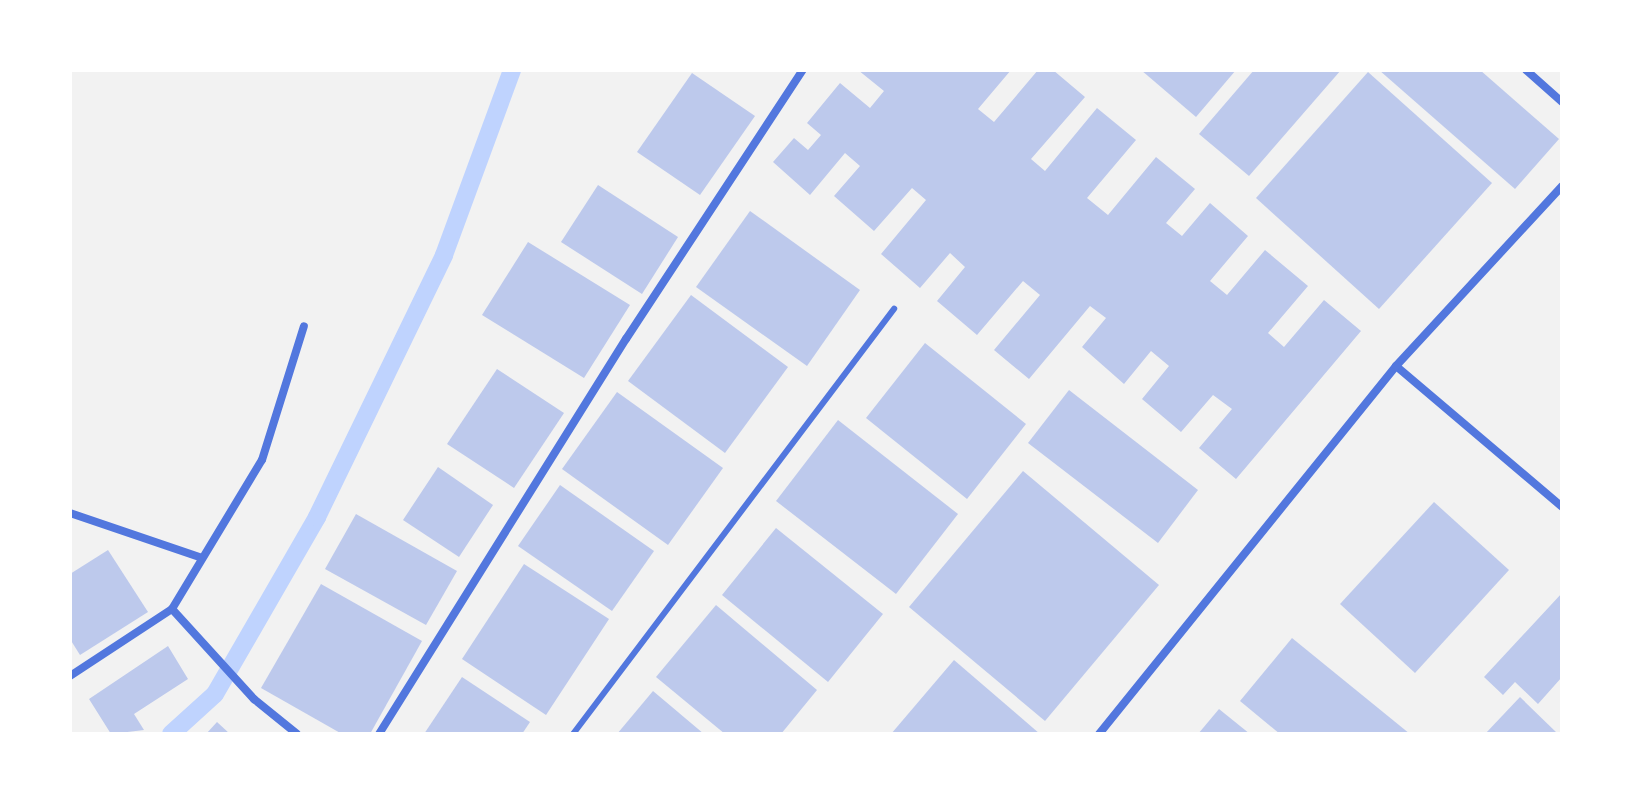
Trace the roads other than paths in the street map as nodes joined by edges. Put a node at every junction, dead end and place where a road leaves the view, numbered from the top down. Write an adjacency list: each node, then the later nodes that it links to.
1 (803, 70): 14 (street)
2 (1526, 70): 3 (street)
3 (1562, 102)
4 (1562, 186): 7 (street)
5 (894, 309): 15 (lane)
6 (304, 326): 10 (street)
7 (1396, 366): 8 (street); 16 (street)
8 (1562, 507)
9 (70, 513): 10 (street)
10 (202, 558): 11 (street)
11 (172, 609): 12 (street); 13 (street)
12 (70, 676)
13 (297, 734)
14 (379, 734)
15 (573, 734)
16 (1099, 734)

